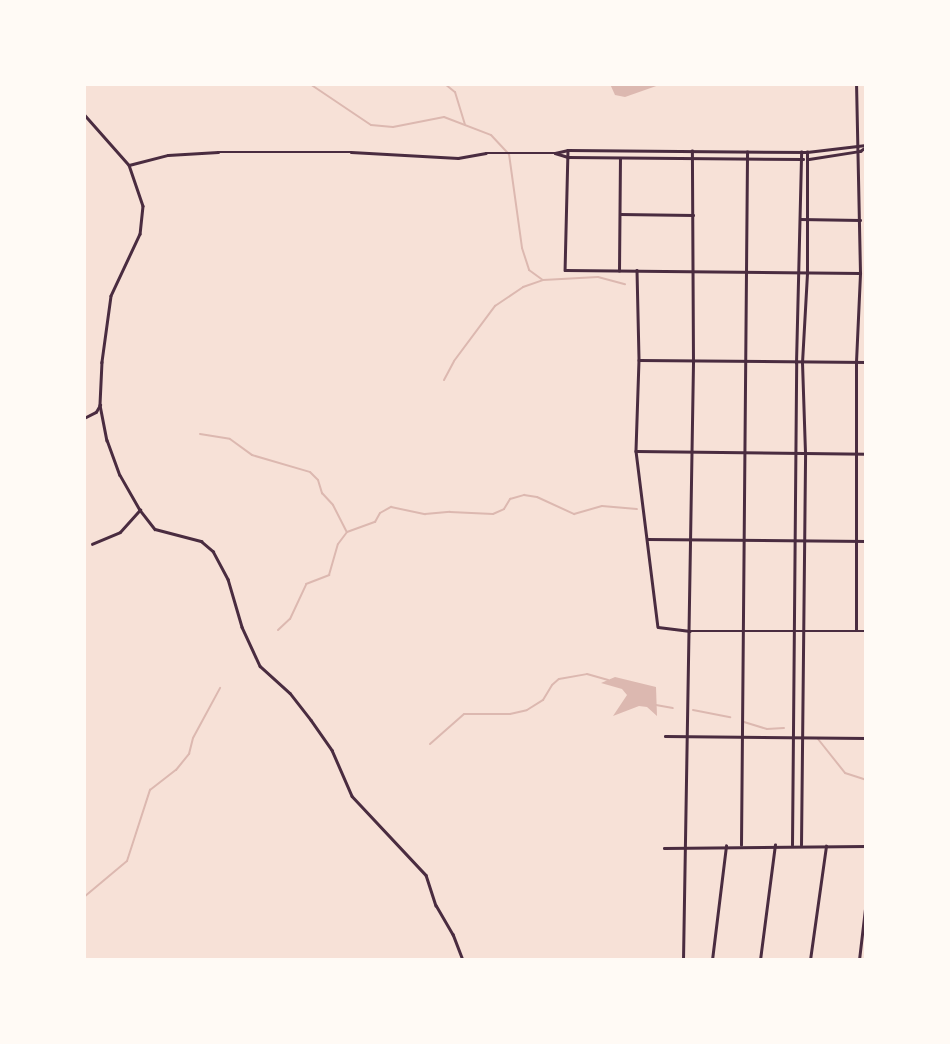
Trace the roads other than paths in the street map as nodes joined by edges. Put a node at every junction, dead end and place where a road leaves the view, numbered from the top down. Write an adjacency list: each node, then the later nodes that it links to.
1 (856, 84): 3 (street)
2 (84, 114): 19 (street)
3 (859, 144): 4 (street); 8 (street); 11 (street)
4 (866, 146): 8 (street)
5 (568, 149): 6 (street); 12 (street); 13 (street)
6 (620, 150): 7 (street); 14 (street)
7 (692, 151): 9 (street); 15 (street)
8 (860, 151): 18 (street); 24 (street)
9 (747, 152): 10 (street); 16 (street)
10 (801, 152): 11 (street); 17 (street)
11 (807, 152): 18 (street)
12 (555, 153): 13 (street); 19 (street)
13 (568, 157): 14 (street); 25 (street)
14 (620, 157): 15 (street); 20 (street)
15 (692, 158): 16 (street); 21 (street)
16 (747, 159): 17 (street); 28 (street)
17 (801, 159): 18 (street); 22 (street)
18 (808, 159): 23 (street)
19 (129, 165): 39 (street)
20 (620, 214): 21 (street); 25 (street)
21 (693, 215): 27 (street)
22 (800, 219): 23 (street); 29 (street)
23 (807, 219): 24 (street); 30 (street)
24 (860, 220): 31 (street)
25 (619, 271): 26 (street)
26 (637, 271): 27 (street); 32 (street)
27 (692, 271): 28 (street); 33 (street)
28 (746, 272): 29 (street); 36 (street)
29 (799, 273): 30 (street); 37 (street)
30 (807, 273): 31 (street); 38 (street)
31 (860, 273): 34 (street)
32 (639, 360): 33 (street); 41 (street)
33 (693, 362): 36 (street); 42 (street)
34 (856, 362): 35 (street); 38 (street); 46 (street)
35 (866, 362)
36 (744, 363): 37 (street); 45 (street)
37 (796, 363): 38 (street); 43 (street)
38 (802, 363): 44 (street)
39 (100, 405): 40 (street); 48 (street)
40 (84, 418)
41 (636, 451): 42 (street); 49 (street)
42 (690, 452): 45 (street); 50 (street)
43 (796, 453): 44 (street); 45 (street); 54 (street)
44 (805, 453): 46 (street); 51 (street)
45 (744, 454): 53 (street)
46 (857, 454): 47 (street); 52 (street)
47 (866, 454)
48 (139, 510): 56 (street); 79 (street)
49 (647, 539): 50 (street); 61 (street)
50 (689, 540): 53 (street); 61 (street)
51 (804, 540): 52 (street); 54 (street); 59 (street)
52 (857, 540): 55 (street); 60 (street)
53 (744, 541): 54 (street); 58 (street)
54 (796, 541): 57 (street)
55 (866, 541)
56 (92, 544)
57 (795, 629): 58 (street); 59 (street); 66 (street)
58 (742, 630): 61 (street); 65 (street)
59 (803, 630): 60 (street); 67 (street)
60 (856, 630): 62 (street)
61 (690, 631): 63 (street)
62 (866, 631)
63 (688, 735): 64 (street); 65 (street); 76 (street)
64 (665, 736)
65 (741, 736): 66 (street); 69 (street)
66 (794, 737): 67 (street); 71 (street)
67 (803, 737): 68 (street); 72 (street)
68 (866, 737)
69 (741, 845): 70 (street); 73 (street)
70 (775, 845): 71 (street); 82 (street)
71 (792, 845): 72 (street)
72 (801, 845): 74 (street)
73 (726, 846): 76 (street); 81 (street)
74 (826, 846): 75 (street); 83 (street)
75 (866, 846)
76 (685, 847): 77 (street); 80 (street)
77 (664, 848)
78 (866, 900): 84 (street)
79 (463, 960)
80 (683, 960)
81 (712, 960)
82 (760, 960)
83 (810, 960)
84 (859, 960)

